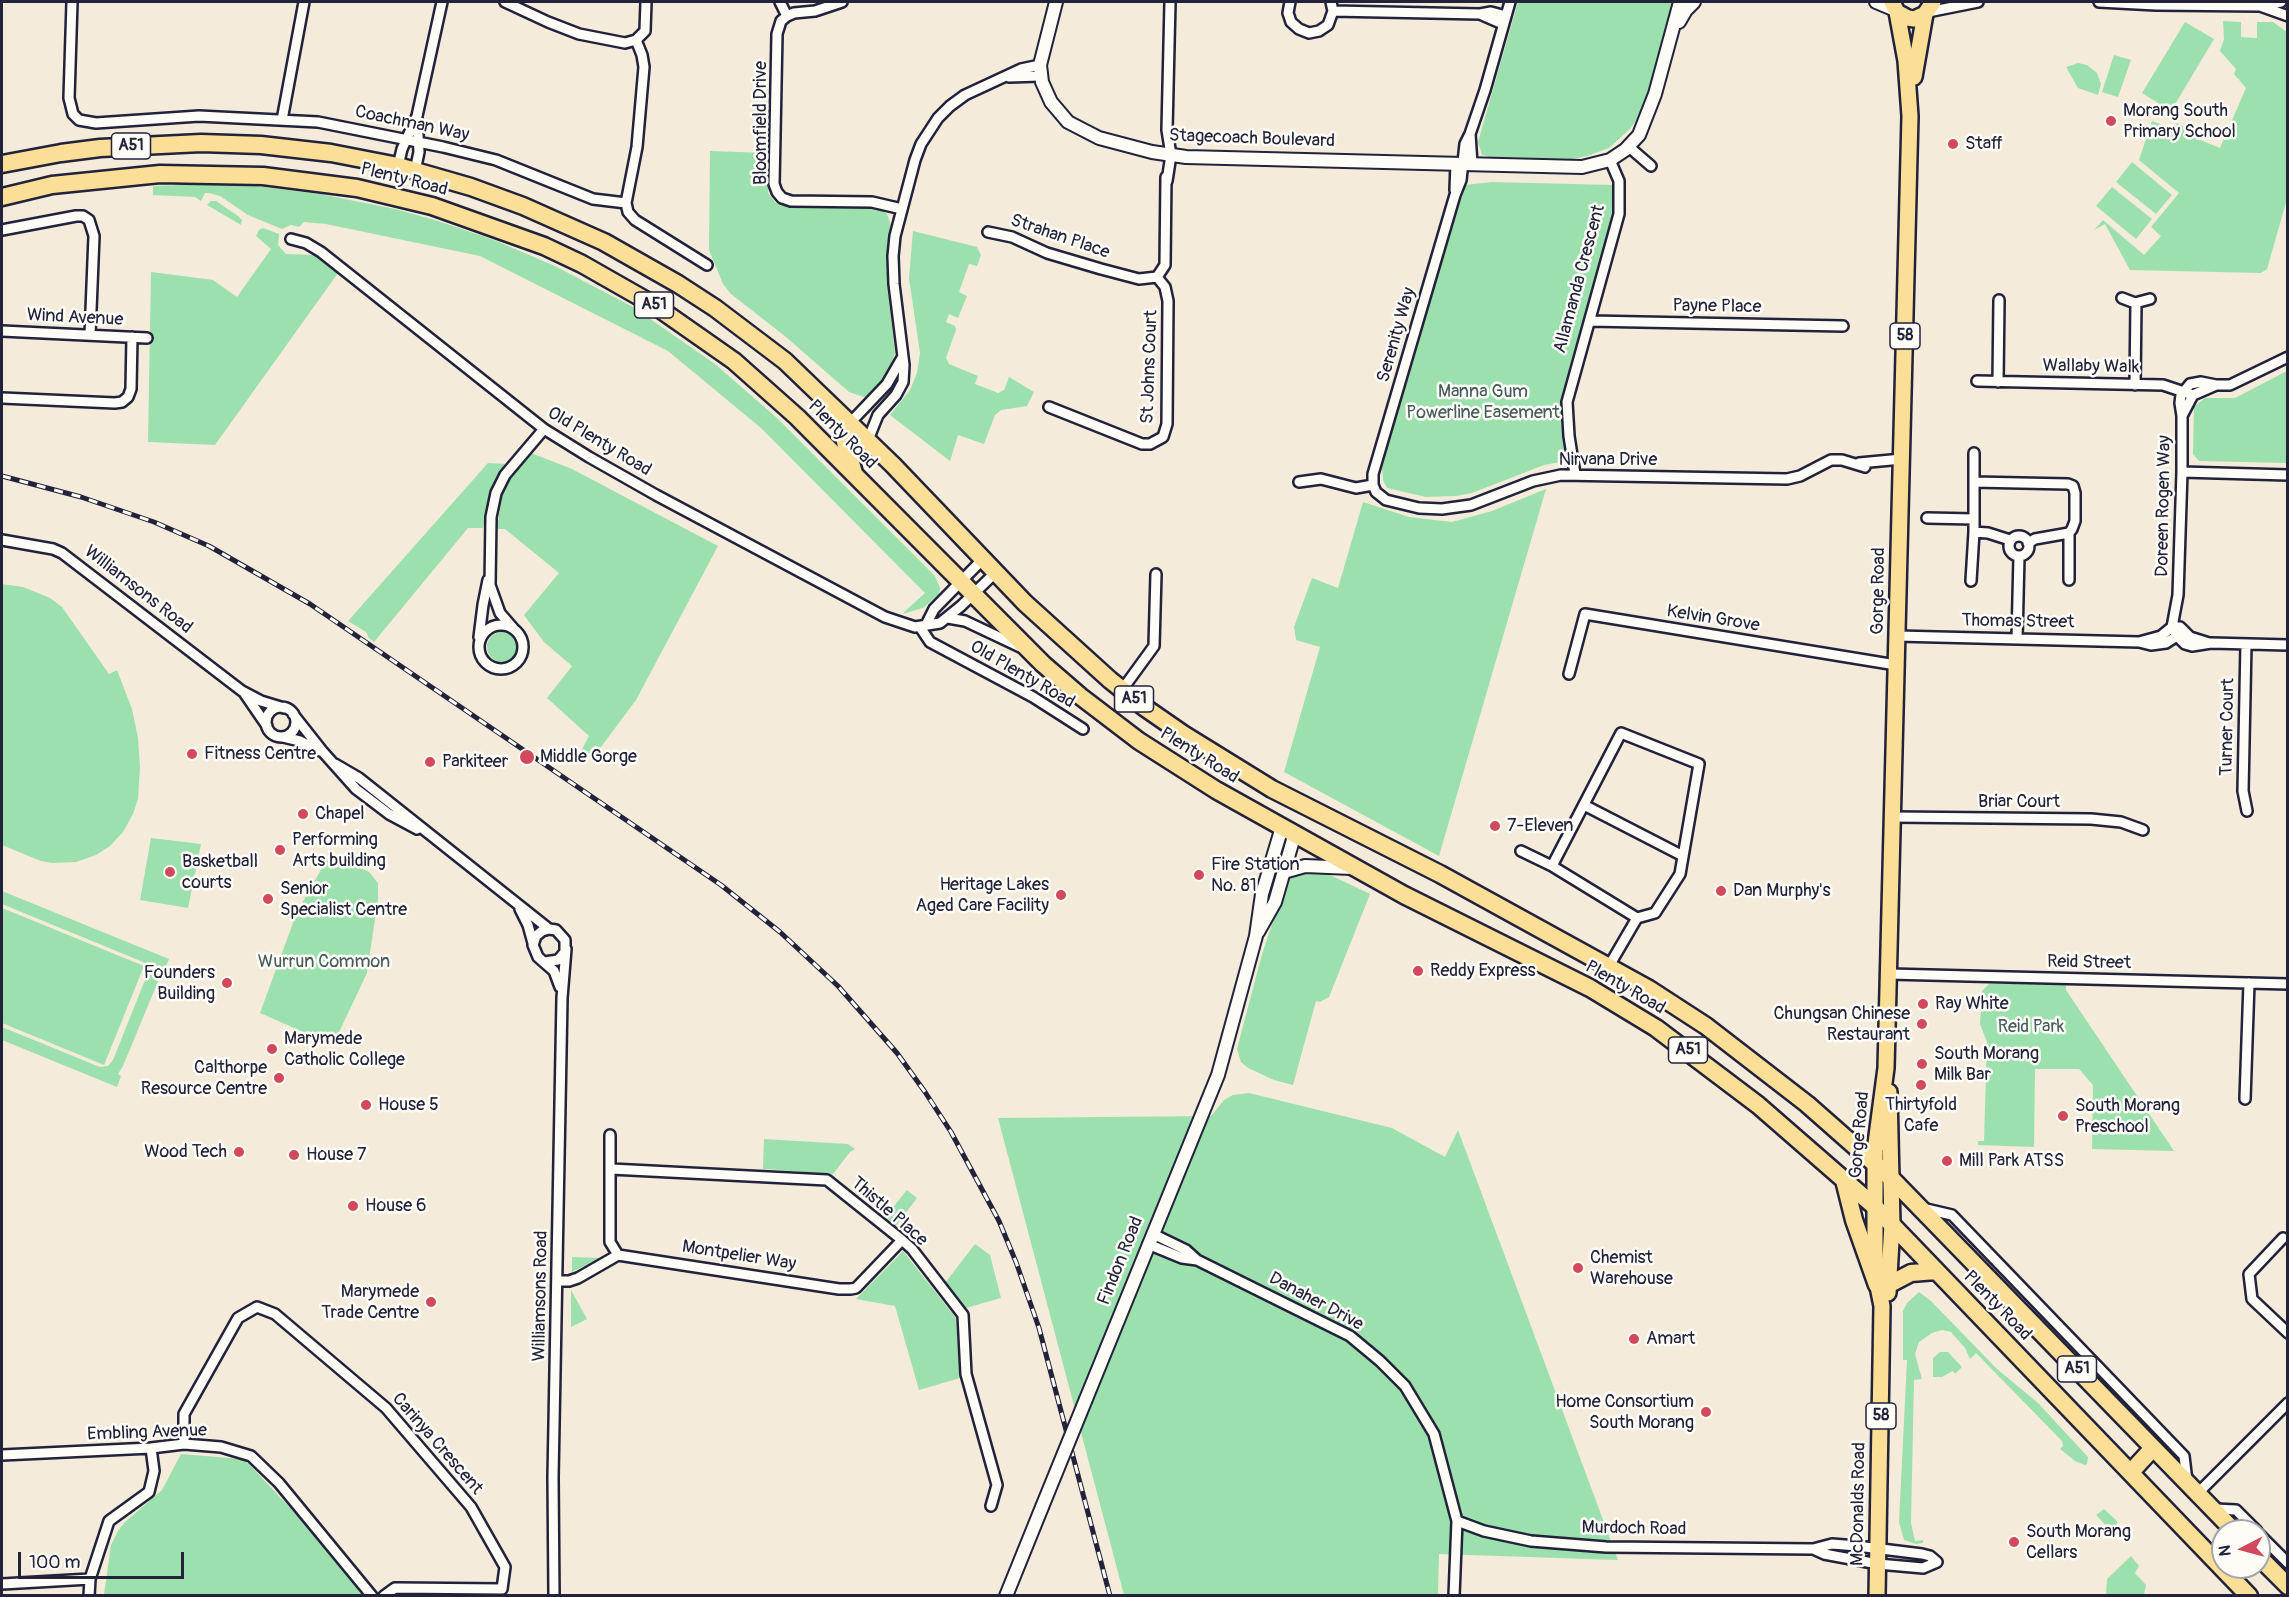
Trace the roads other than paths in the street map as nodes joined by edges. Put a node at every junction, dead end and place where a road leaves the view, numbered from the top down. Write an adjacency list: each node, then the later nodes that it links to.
1 (72, 2): 30 (street, Coachman Way)
2 (304, 2): 30 (street)
3 (442, 2): 28 (street)
4 (505, 2): 26 (street)
5 (646, 2): 26 (street)
6 (780, 2): 22 (street)
7 (842, 2): 22 (street)
8 (1056, 2): 27 (street)
9 (1170, 2): 34 (street)
10 (1290, 2): 18 (street)
11 (1510, 2): 24 (street, Serenity Way)
12 (1680, 2): 25 (street)
13 (1694, 2): 25 (street)
14 (1876, 2): 20 (street)
15 (1977, 2): 21 (street)
16 (2099, 2): 19 (street)
17 (2281, 2): 19 (street)
18 (1332, 6): 24 (street)
19 (2260, 6): 23 (street)
20 (1895, 8): 21 (main road); 29 (main road, Gorge Road / 58)
21 (1928, 9): 29 (main road, Gorge Road / 58)
22 (787, 16): 43 (street, Bloomfield Drive)
23 (2288, 16)
24 (1505, 20): 36 (street, Serenity Way)
25 (1671, 35): 33 (street)
26 (636, 40): 42 (street)
27 (1040, 70): 34 (street, Stagecoach Boulevard); 43 (street)
28 (417, 116): 31 (street); 32 (street)
29 (1910, 116): 74 (main road, Gorge Road / 58)
30 (282, 120): 31 (street, Coachman Way)
31 (407, 139): 32 (street, Coachman Way); 38 (street)
32 (418, 142): 40 (street); 42 (street, Coachman Way)
33 (1629, 147): 35 (street); 39 (street)
34 (1167, 155): 36 (street, Stagecoach Boulevard); 48 (street)
35 (1608, 161): 36 (street); 53 (street, Allamanda Crescent)
36 (1463, 163): 83 (street, Serenity Way)
37 (2, 164): 38 (highway, Plenty Road / A51)
38 (398, 166): 40 (highway, Plenty Road / A51)
39 (1651, 166)
40 (415, 171): 70 (highway, Plenty Road / A51)
41 (2, 197): 80 (highway, Plenty Road / A51)
42 (626, 203): 47 (street)
43 (902, 209): 59 (street)
44 (2, 230): 56 (street)
45 (988, 232): 48 (street, Strahan Place)
46 (291, 239): 71 (street, Old Plenty Road)
47 (707, 265)
48 (1156, 277): 68 (street, St Johns Court)
49 (2122, 298): 52 (street)
50 (2150, 299): 52 (street)
51 (1999, 300): 62 (street)
52 (2136, 303): 63 (street)
53 (1590, 321): 54 (street, Payne Place); 78 (street, Allamanda Crescent)
54 (1843, 326)
55 (2, 331): 56 (street, Wind Avenue)
56 (90, 335): 57 (street, Wind Avenue)
57 (132, 337): 58 (street, Wind Avenue); 67 (street)
58 (147, 338)
59 (903, 355): 70 (street); 72 (street)
60 (2288, 357): 64 (street)
61 (1977, 381): 62 (street, Wallaby Walk)
62 (1998, 382): 63 (street, Wallaby Walk)
63 (2135, 385): 65 (street, Wallaby Walk)
64 (2216, 385): 65 (street); 66 (street)
65 (2182, 393): 66 (street, Wallaby Walk); 69 (street, Doreen Rogen Way)
66 (2193, 394): 69 (street, Doreen Rogen Way)
67 (2, 398)
68 (1049, 407)
69 (2182, 416): 77 (street, Doreen Rogen Way)
70 (850, 423): 72 (highway, Plenty Road / A51); 80 (highway)
71 (543, 429): 95 (street); 100 (street, Old Plenty Road)
72 (868, 440): 92 (highway, Plenty Road / A51)
73 (1974, 453): 82 (street)
74 (1902, 459): 75 (street, Nirvana Drive); 103 (main road, Gorge Road / 58)
75 (1856, 463): 76 (street, Nirvana Drive); 78 (street, Nirvana Drive)
76 (1865, 467)
77 (2182, 472): 79 (street); 102 (street, Doreen Rogen Way)
78 (1575, 474): 83 (street, Nirvana Drive)
79 (2288, 475)
80 (856, 476): 98 (highway, Plenty Road / A51)
81 (1299, 482): 83 (street)
82 (1974, 482): 85 (street); 87 (street)
83 (1373, 484)
84 (1927, 518): 85 (street)
85 (1974, 519): 86 (street)
86 (1974, 532): 89 (street); 97 (street)
87 (2069, 533): 90 (street); 96 (street)
88 (2, 540): 112 (street, Williamsons Road)
89 (2010, 540): 90 (street); 91 (street)
90 (2028, 543): 91 (street)
91 (2019, 556): 104 (street)
92 (982, 560): 93 (highway, Plenty Road / A51); 98 (street)
93 (995, 573): 98 (street); 111 (highway, Plenty Road / A51)
94 (1156, 574): 111 (street)
95 (489, 575): 101 (street); 105 (street)
96 (2069, 580)
97 (1971, 581)
98 (967, 589): 99 (street); 100 (street); 108 (highway, Plenty Road / A51)
99 (948, 618): 100 (street); 108 (street)
100 (923, 626): 116 (street, Old Plenty Road)
101 (513, 628): 105 (street); 105 (street)
102 (2176, 630): 104 (street, Thomas Street); 106 (street)
103 (1897, 636): 104 (street, Thomas Street); 109 (main road, Gorge Road / 58)
104 (2017, 639)
105 (479, 644)
106 (2246, 644): 107 (street); 122 (street, Turner Court)
107 (2288, 645)
108 (1034, 655): 124 (highway, Plenty Road / A51)
109 (1896, 665): 110 (street, Kelvin Grove); 123 (main road, Gorge Road / 58)
110 (1569, 674)
111 (1122, 690): 120 (highway, Plenty Road / A51)
112 (242, 691): 113 (street, Williamsons Road); 115 (street, Williamsons Road)
113 (284, 708): 114 (street); 115 (street)
114 (293, 714): 117 (street); 118 (street)
115 (267, 726): 117 (street)
116 (1083, 729)
117 (282, 737): 118 (street)
118 (322, 752): 119 (street)
119 (339, 766): 126 (street); 126 (street)
120 (1299, 803): 124 (highway, Findon Road); 139 (highway, Plenty Road / A51)
121 (1584, 805): 128 (street); 128 (street); 129 (street)
122 (2247, 811)
123 (1893, 817): 125 (street, Briar Court); 140 (main road, Gorge Road / 58)
124 (1289, 830): 130 (highway, Plenty Road / A51); 131 (street, Findon Road); 135 (street, Findon Road)
125 (2144, 830)
126 (428, 835): 132 (street)
127 (1521, 851): 129 (street)
128 (1683, 856): 133 (street)
129 (1552, 866): 133 (street)
130 (1359, 868): 131 (street); 150 (highway, Plenty Road / A51)
131 (1284, 872): 135 (street, Findon Road)
132 (515, 901): 134 (street); 136 (street)
133 (1637, 918): 139 (street)
134 (549, 929): 136 (street); 137 (street)
135 (1256, 936): 155 (street, Findon Road)
136 (533, 943): 138 (street)
137 (566, 949): 138 (street); 143 (street, Williamsons Road)
138 (544, 962): 143 (street, Williamsons Road)
139 (1609, 966): 147 (highway, Plenty Road / A51)
140 (1889, 974): 141 (street, Reid Street); 144 (main road, Gorge Road / 58)
141 (2249, 983): 142 (street, Reid Street); 145 (street)
142 (2288, 984)
143 (562, 998): 159 (street, Williamsons Road)
144 (1886, 1068): 147 (main road, Gorge Road / 58); 149 (main road, Gorge Road / 58)
145 (2245, 1099)
146 (610, 1135): 148 (street)
147 (1875, 1163): 149 (highway, Plenty Road / A51); 151 (main road, Gorge Road / 58)
148 (610, 1170): 156 (street, Thistle Place); 157 (street)
149 (1891, 1178): 152 (highway, Plenty Road / A51); 153 (main road, McDonalds Road / 58)
150 (1844, 1179): 151 (highway, Plenty Road / A51); 160 (highway)
151 (1874, 1206): 153 (highway, Plenty Road / A51); 160 (main road, McDonalds Road / 58)
152 (1920, 1207): 161 (street, Plenty Road); 163 (highway, Plenty Road / A51)
153 (1892, 1224): 158 (highway, Plenty Road / A51); 160 (main road, McDonalds Road / 58)
154 (2283, 1238): 162 (street)
155 (1151, 1239): 175 (street, Danaher Drive); 189 (street, Findon Road, bridge)
156 (902, 1240): 157 (street, Montpelier Way); 171 (street, Thistle Place)
157 (618, 1255): 159 (street)
158 (1936, 1271): 160 (highway); 169 (highway, Plenty Road / A51)
159 (557, 1281): 188 (street, Williamsons Road)
160 (1883, 1285): 177 (main road, McDonalds Road / 58)
161 (2064, 1330): 163 (street); 170 (street, Plenty Road)
162 (2288, 1333)
163 (2072, 1365): 167 (highway, Plenty Road / A51)
164 (2288, 1403): 170 (street)
165 (184, 1444): 166 (street, Embling Avenue); 186 (street, Embling Avenue); 187 (street, Carinya Crescent)
166 (151, 1448): 168 (street, Embling Avenue); 182 (street)
167 (2153, 1448): 169 (highway); 170 (highway, Plenty Road / A51)
168 (2, 1455)
169 (2131, 1472): 192 (highway, Plenty Road / A51)
170 (2193, 1489): 172 (highway, Plenty Road / A51)
171 (991, 1506)
172 (2212, 1509): 173 (highway, Plenty Road / A51); 174 (street)
173 (2222, 1519)
174 (2245, 1519)
175 (1457, 1521): 178 (street, Murdoch Road); 190 (street, Danaher Drive)
176 (2271, 1545): 179 (street)
177 (1879, 1548): 178 (street, Murdoch Road); 180 (main road, McDonalds Road / 58); 180 (street, Murdoch Road)
178 (1813, 1550): 180 (street, Murdoch Road)
179 (2288, 1563)
180 (1878, 1564): 191 (main road, McDonalds Road / 58)
181 (2271, 1569): 184 (highway)
182 (90, 1579): 183 (street); 185 (street)
183 (2, 1584)
184 (2288, 1586)
185 (89, 1596)
186 (372, 1596)
187 (384, 1596)
188 (554, 1596)
189 (1006, 1596)
190 (1454, 1596)
191 (1877, 1596)
192 (2249, 1596)

